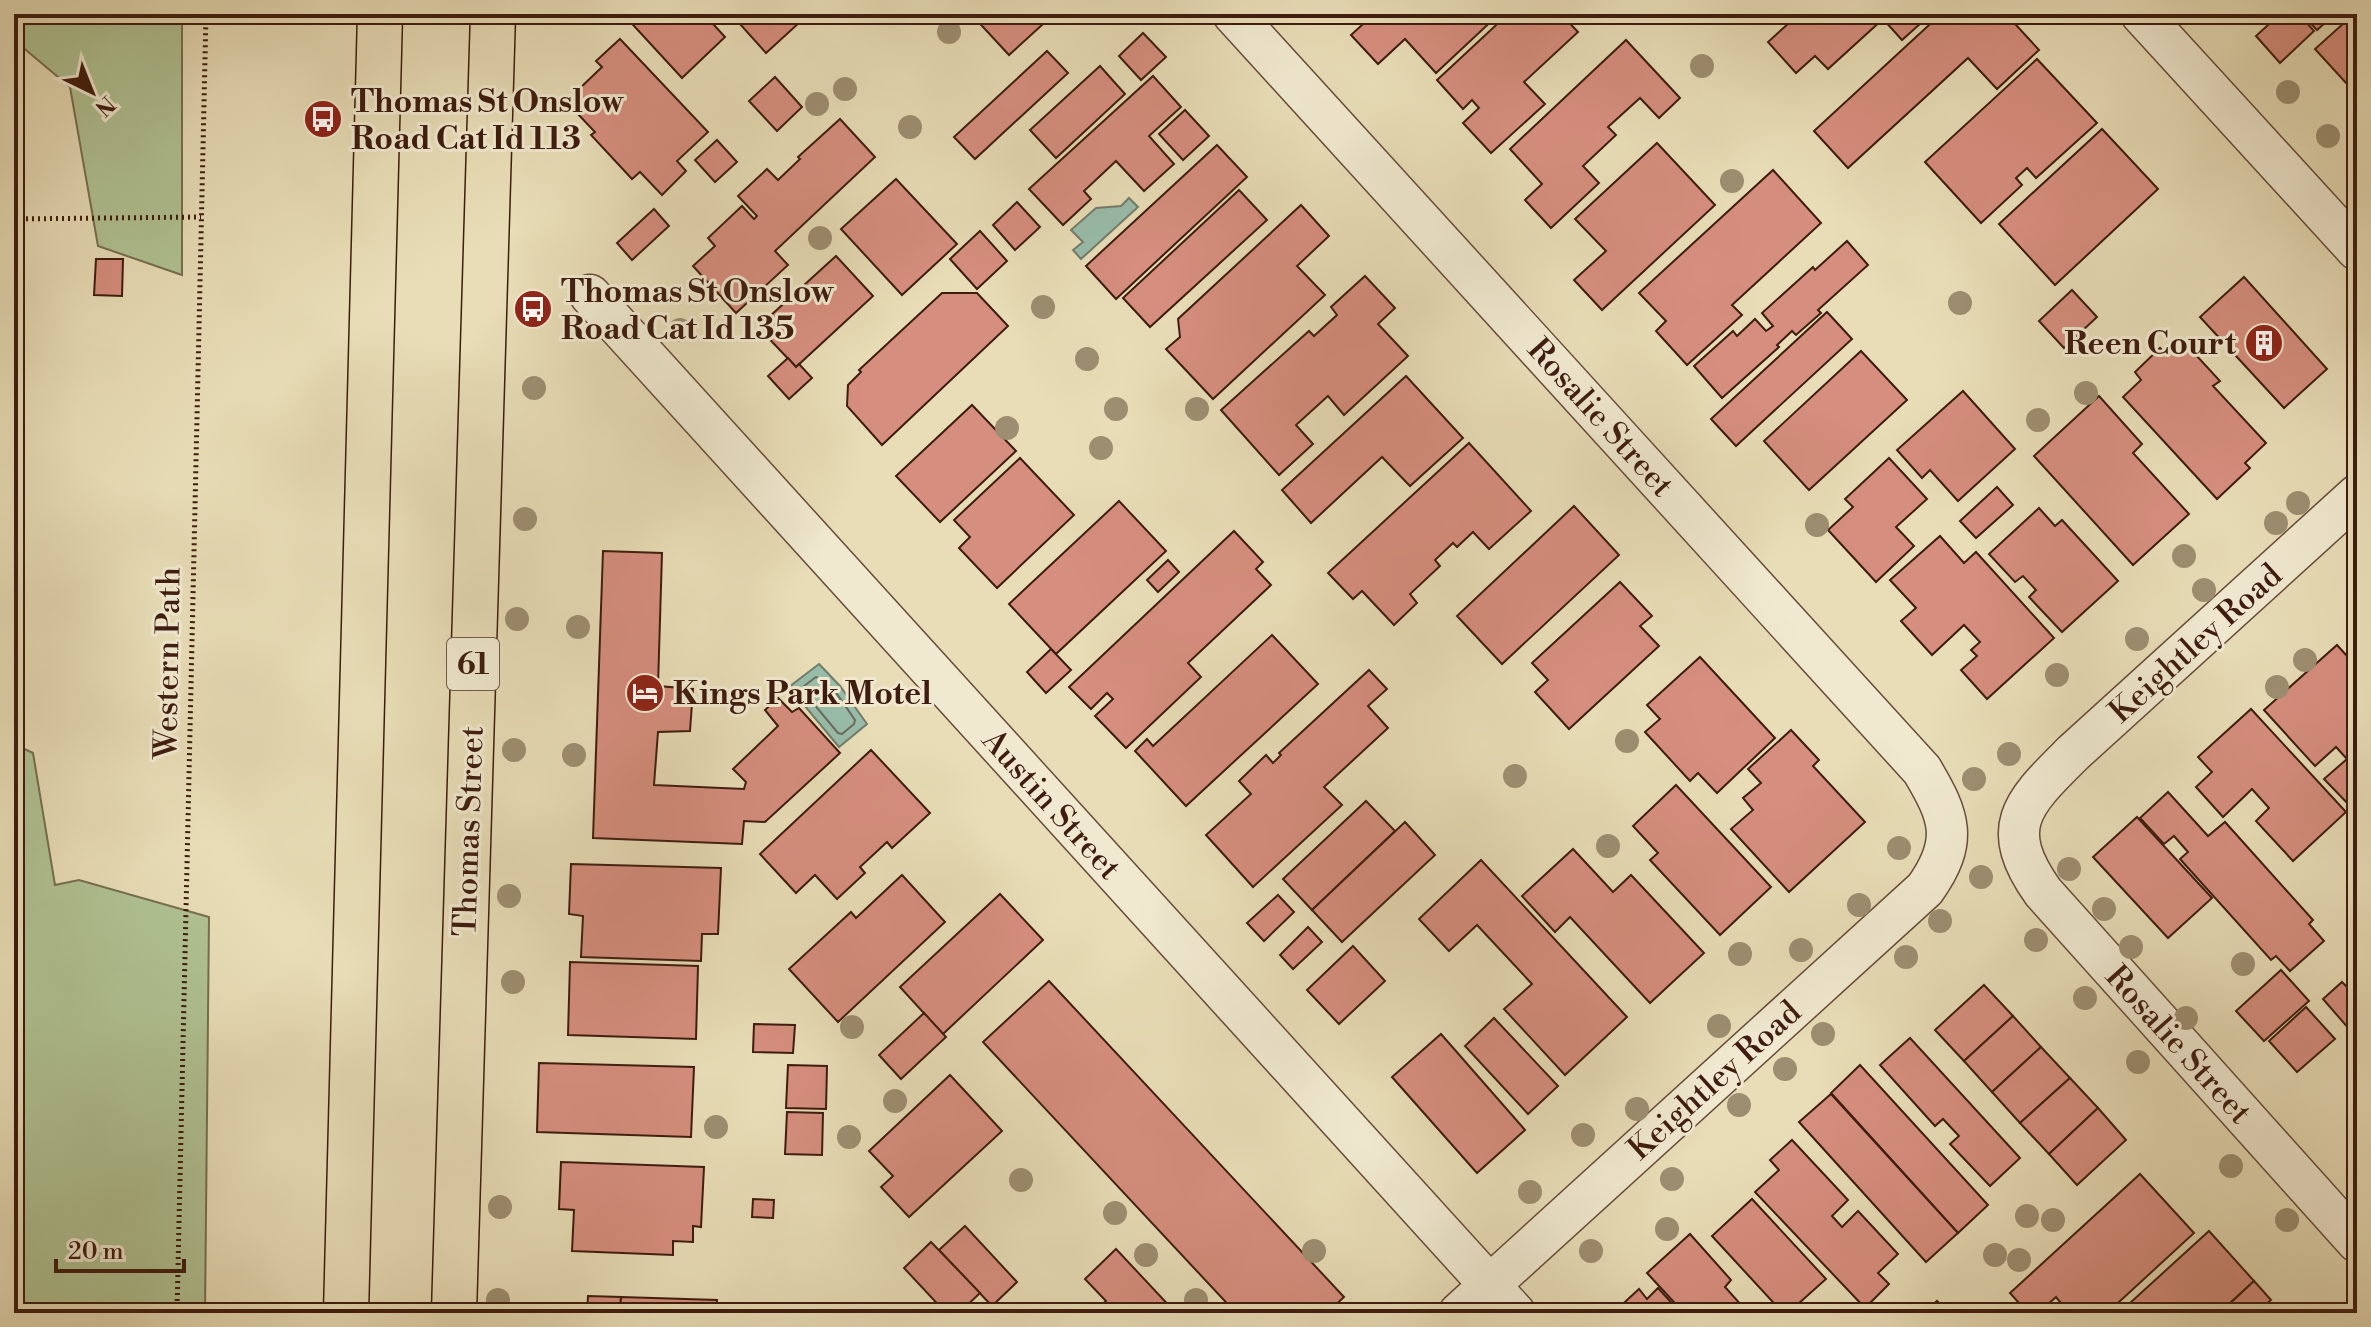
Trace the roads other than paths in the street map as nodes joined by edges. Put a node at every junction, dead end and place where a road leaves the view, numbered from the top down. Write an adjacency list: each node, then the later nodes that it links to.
1 (380, 14): 12 (main road)
2 (493, 14): 13 (main road, Thomas Street / 61)
3 (1233, 14): 8 (street, Rosalie Street)
4 (2141, 14): 5 (street)
5 (2357, 250)
6 (590, 295): 11 (street, Austin Street)
7 (2357, 495): 9 (street, Keightley Road)
8 (1948, 834): 11 (street, Keightley Road)
9 (2019, 836): 10 (street, Rosalie Street)
10 (2357, 1242)
11 (1502, 1299): 14 (street, Keightley Road)
12 (346, 1313)
13 (454, 1313)
14 (1459, 1313)

